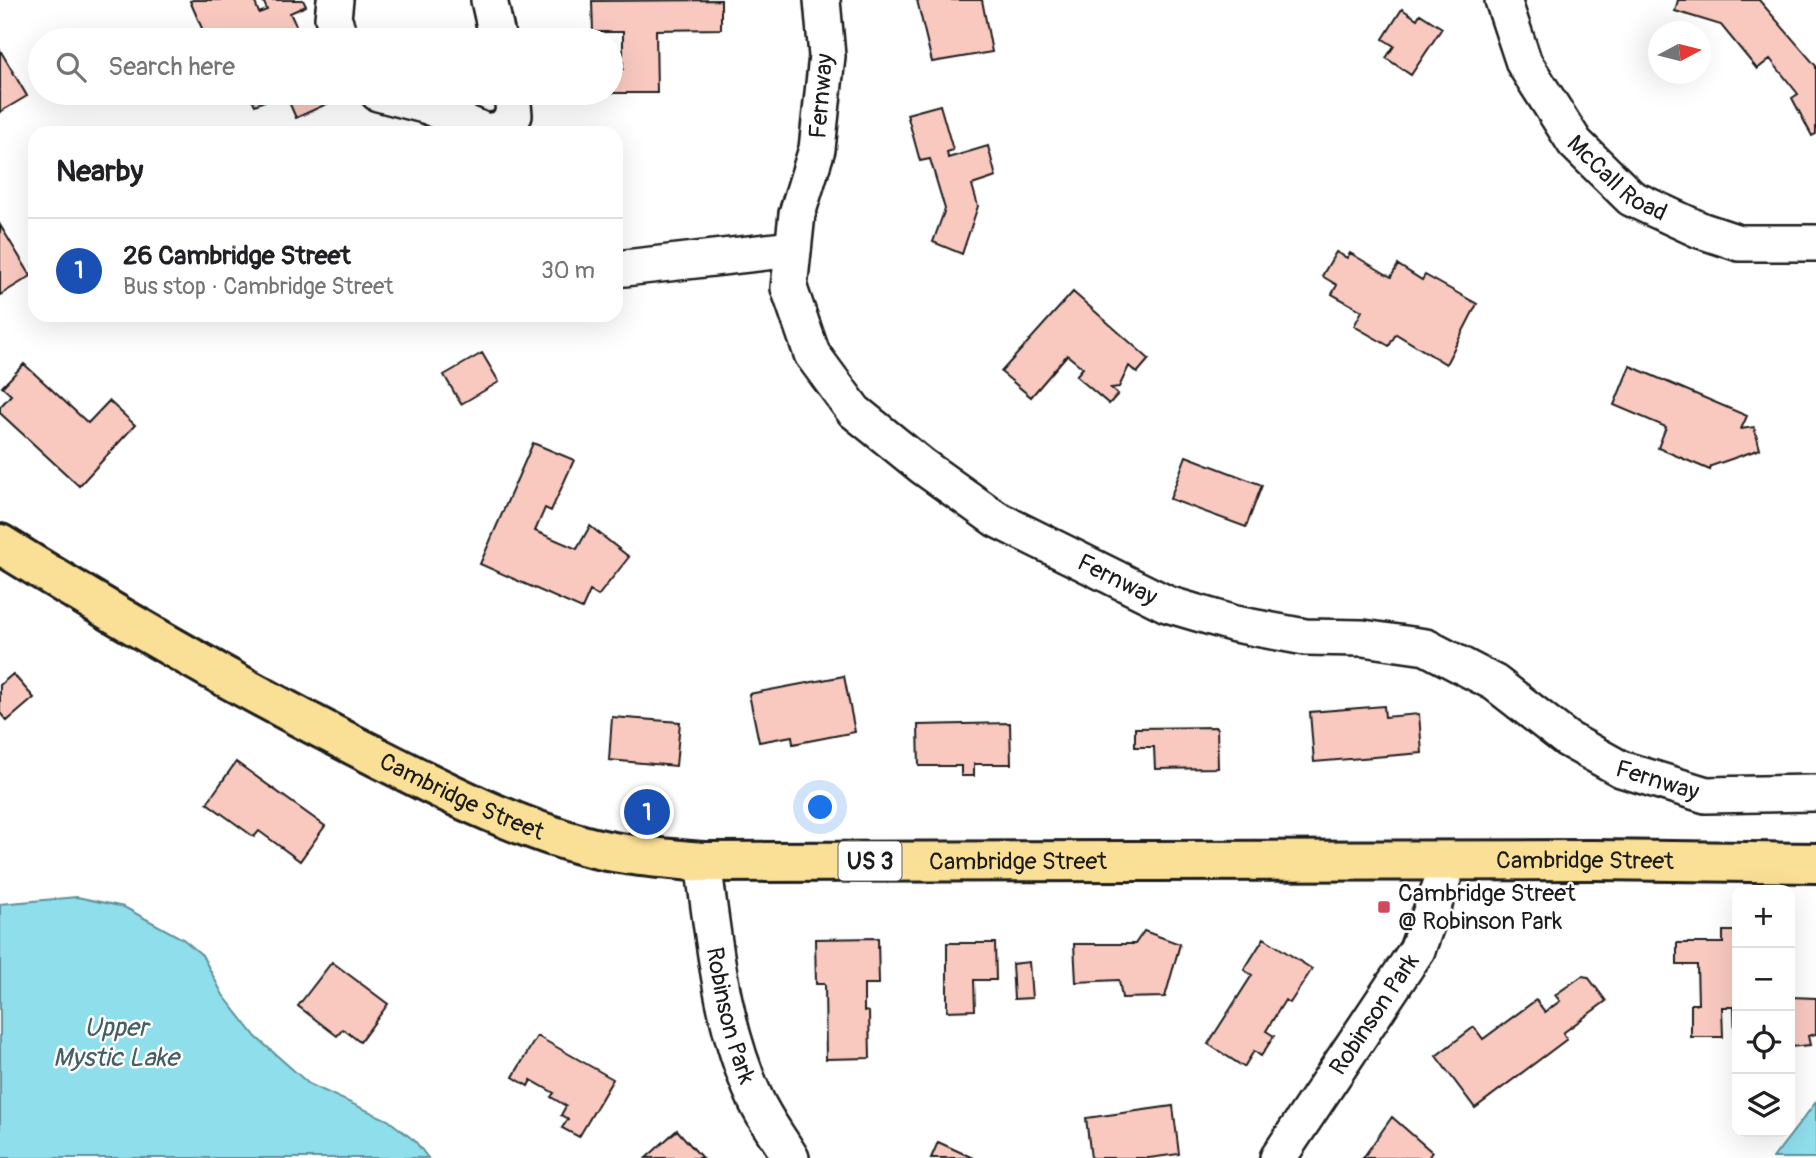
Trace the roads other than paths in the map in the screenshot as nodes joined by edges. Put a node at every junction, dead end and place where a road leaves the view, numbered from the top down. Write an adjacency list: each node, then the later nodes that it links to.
1 (335, 0): 5 (street)
2 (489, 0): 6 (street)
3 (822, 0): 12 (street, Fernway)
4 (1503, 0): 11 (street, McCall Road)
5 (336, 28)
6 (495, 28)
7 (424, 105): 9 (street)
8 (513, 105): 10 (street)
9 (473, 126)
10 (505, 126)
11 (1816, 243)
12 (793, 249): 13 (street); 15 (street, Fernway)
13 (623, 268)
14 (0, 544): 17 (highway, Cambridge Street / US 3)
15 (1816, 793)
16 (1450, 860): 17 (highway, Cambridge Street / US 3); 18 (highway, Cambridge Street / US 3); 20 (street, Robinson Park)
17 (703, 862): 19 (street, Robinson Park)
18 (1816, 863)
19 (791, 1158)
20 (1278, 1158)

